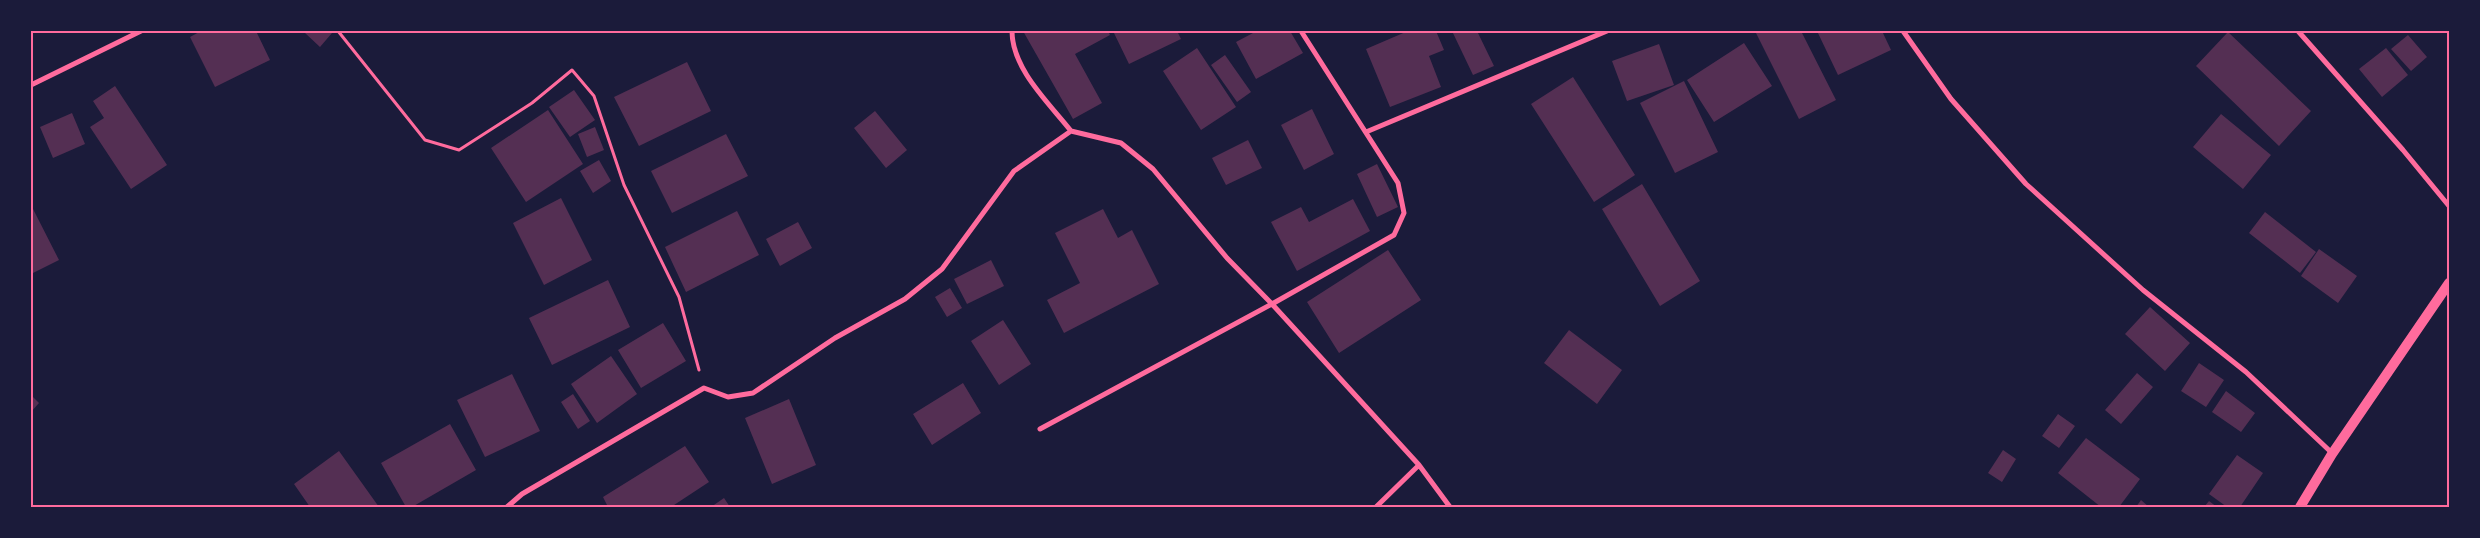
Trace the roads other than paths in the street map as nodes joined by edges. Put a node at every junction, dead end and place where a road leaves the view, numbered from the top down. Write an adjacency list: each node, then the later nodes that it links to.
1 (141, 31): 7 (street)
2 (1012, 31): 8 (street)
3 (1301, 31): 9 (street)
4 (1607, 31): 9 (street)
5 (1903, 31): 14 (street)
6 (2298, 31): 10 (street)
7 (31, 85)
8 (1071, 131): 12 (street); 16 (street)
9 (1366, 132): 12 (street)
10 (2449, 206)
11 (2449, 283): 14 (main road)
12 (1272, 304): 13 (street); 15 (street)
13 (1040, 429)
14 (2332, 454): 19 (main road)
15 (1419, 465): 17 (street); 18 (street)
16 (507, 507)
17 (1376, 507)
18 (1450, 507)
19 (2300, 507)

